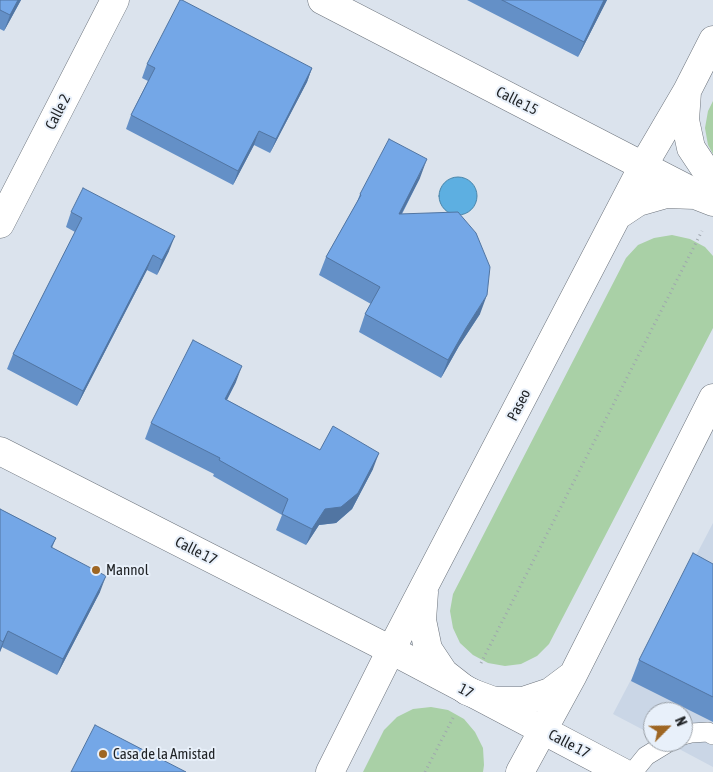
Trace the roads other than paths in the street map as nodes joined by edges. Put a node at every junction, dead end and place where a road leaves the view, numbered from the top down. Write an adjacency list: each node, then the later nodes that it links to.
1 (115, 0): 9 (main road, Calle 2)
2 (322, 0): 5 (main road, Calle 15)
3 (713, 40): 4 (main road, Paseo)
4 (687, 91): 5 (main road, Paseo); 6 (main road)
5 (643, 166): 7 (main road, Calle 15); 8 (main road, Paseo)
6 (713, 178)
7 (713, 202): 8 (main road)
8 (617, 216): 12 (main road, Paseo)
9 (0, 224)
10 (713, 398): 14 (main road)
11 (0, 451): 13 (main road, Calle 17)
12 (424, 588): 13 (main road, Paseo); 15 (main road)
13 (391, 650): 15 (main road, 17); 20 (main road, Paseo)
14 (573, 675): 15 (main road); 16 (main road)
15 (467, 691): 16 (main road, 17)
16 (542, 730): 21 (main road); 22 (main road, Calle 17)
17 (693, 732): 18 (lane)
18 (713, 735)
19 (652, 752): 23 (lane)
20 (330, 772)
21 (520, 772)
22 (622, 772)
23 (633, 772)

